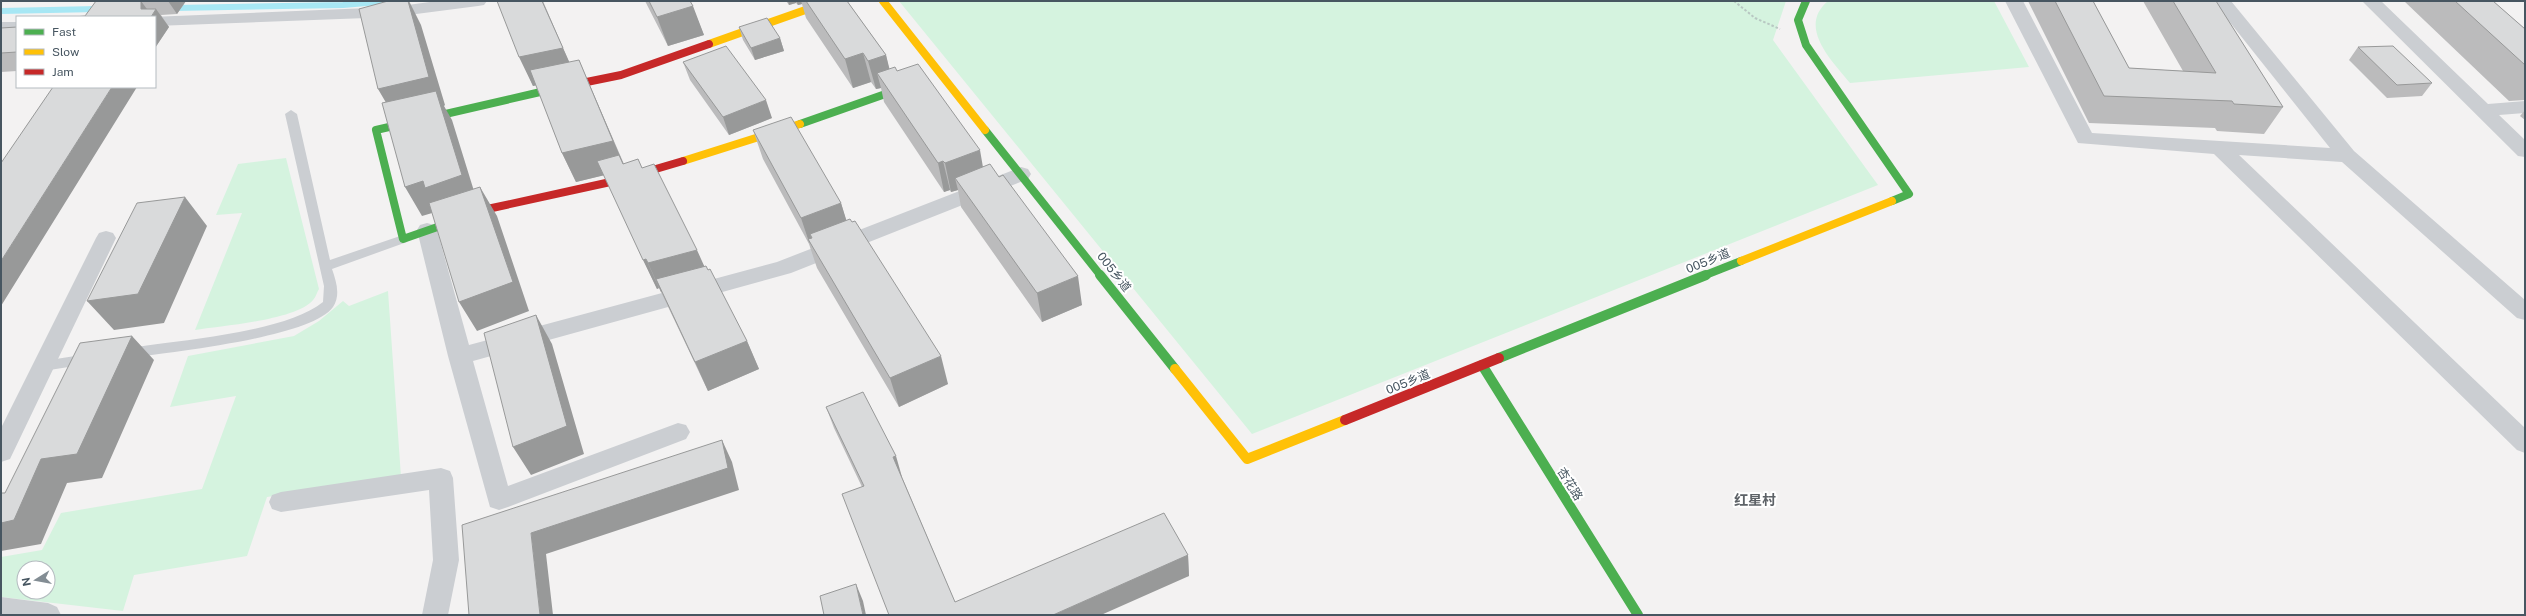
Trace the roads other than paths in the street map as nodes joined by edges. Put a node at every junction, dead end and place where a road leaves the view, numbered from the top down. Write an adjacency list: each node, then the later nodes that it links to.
1 (478, 1): 8 (street)
2 (831, 1): 21 (street)
3 (884, 1): 18 (street, 005乡道)
4 (1806, 1): 27 (street, 005乡道)
5 (2014, 1): 15 (street)
6 (2222, 1): 17 (street)
7 (2371, 1): 13 (street)
8 (156, 21)
9 (1, 27): 10 (street)
10 (16, 27)
11 (920, 82): 19 (street)
12 (2525, 107): 13 (street)
13 (2483, 110): 16 (street)
14 (291, 114): 22 (lane)
15 (2220, 148): 17 (street); 30 (street)
16 (2525, 151)
17 (2347, 156): 23 (street)
18 (1021, 174): 25 (street); 27 (street, 005乡道)
19 (427, 230): 21 (street); 25 (street)
20 (106, 238): 28 (street)
21 (403, 239): 22 (lane)
22 (325, 267): 24 (lane)
23 (2525, 312)
24 (113, 355)
25 (459, 356): 29 (street)
26 (98, 358): 28 (lane)
27 (1482, 365): 36 (street, 杏花路)
28 (43, 366): 31 (street)
29 (678, 432)
30 (2525, 443)
31 (1, 452)
32 (281, 502): 35 (street)
33 (1, 609): 34 (street)
34 (48, 615)
35 (435, 615)
36 (1638, 615)

